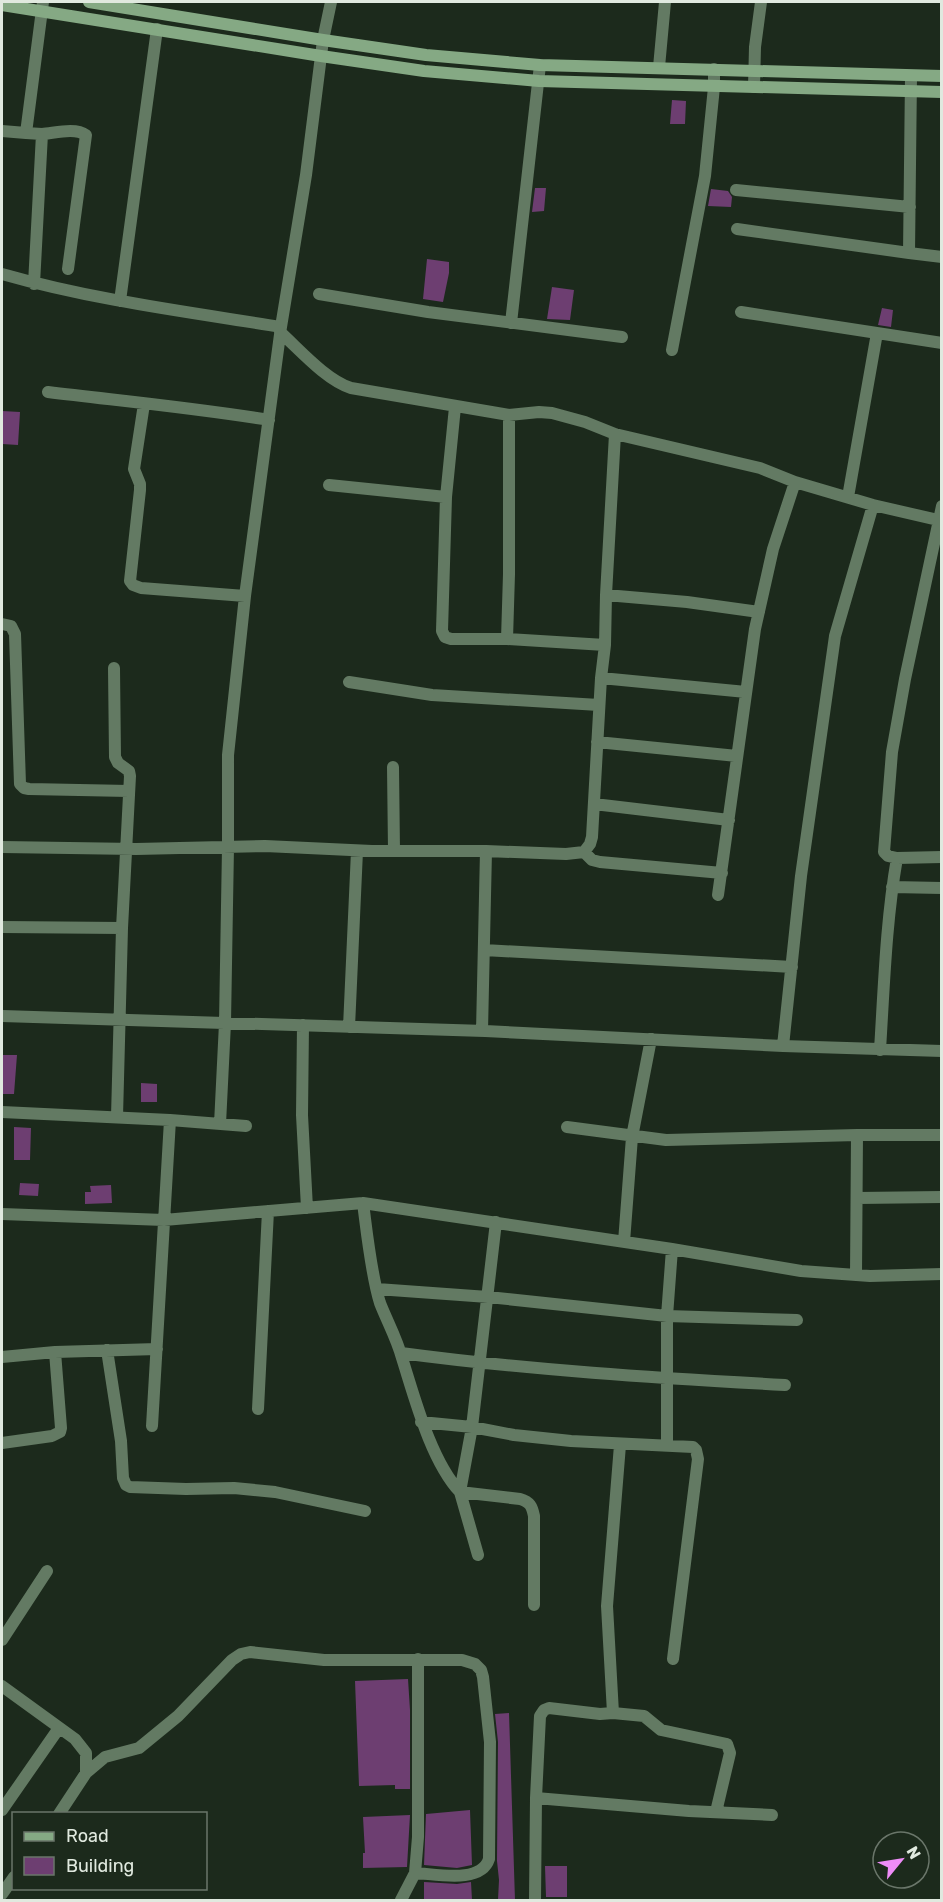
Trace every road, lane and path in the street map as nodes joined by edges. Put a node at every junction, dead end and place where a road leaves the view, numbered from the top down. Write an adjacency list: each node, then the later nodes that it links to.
1 (89, 2): 8 (street)
2 (331, 2): 8 (street)
3 (665, 2): 11 (street)
4 (761, 2): 13 (street)
5 (2, 5): 6 (street)
6 (43, 6): 7 (street); 22 (street)
7 (157, 29): 9 (street); 33 (street)
8 (323, 40): 9 (street); 10 (street)
9 (321, 56): 16 (street); 36 (street)
10 (540, 65): 11 (street); 16 (street)
11 (659, 67): 12 (street)
12 (714, 69): 13 (street); 17 (street)
13 (754, 71): 14 (street); 18 (street)
14 (910, 76): 15 (street); 19 (street)
15 (942, 76)
16 (539, 81): 17 (street); 35 (street)
17 (714, 87): 18 (street); 40 (street)
18 (754, 87): 19 (street)
19 (910, 92): 20 (street); 25 (street)
20 (942, 92)
21 (2, 131): 22 (street)
22 (26, 133): 23 (street)
23 (42, 134): 29 (street); 31 (street)
24 (736, 190): 25 (street)
25 (910, 207): 27 (street)
26 (737, 229): 27 (street)
27 (909, 253): 28 (street)
28 (942, 257)
29 (68, 269)
30 (2, 274): 31 (street)
31 (34, 284): 33 (street)
32 (319, 294): 35 (street)
33 (120, 301): 36 (street)
34 (741, 312): 37 (street)
35 (511, 323): 38 (street)
36 (281, 329): 43 (street); 45 (street)
37 (877, 333): 39 (street); 50 (street)
38 (622, 337)
39 (942, 343)
40 (672, 350)
41 (48, 392): 42 (street)
42 (144, 404): 45 (street); 55 (street)
43 (455, 407): 44 (street); 49 (street)
44 (509, 415): 46 (street); 58 (street)
45 (269, 420): 55 (street)
46 (615, 434): 47 (street); 54 (street)
47 (795, 482): 50 (street); 56 (street)
48 (328, 485): 49 (street)
49 (446, 497): 58 (street)
50 (848, 497): 51 (street)
51 (873, 505): 53 (street); 87 (street)
52 (942, 506): 53 (street)
53 (939, 521): 79 (street)
54 (606, 595): 56 (street); 59 (street)
55 (245, 596): 72 (street)
56 (759, 612): 63 (street)
57 (2, 624): 68 (street)
58 (507, 639): 59 (street)
59 (605, 645): 61 (street)
60 (114, 669): 68 (street)
61 (601, 678): 63 (street); 64 (street)
62 (349, 682): 64 (street)
63 (746, 692): 66 (street)
64 (600, 705): 65 (street)
65 (597, 742): 66 (street); 69 (street)
66 (737, 756): 70 (street)
67 (393, 766): 75 (street)
68 (129, 791): 73 (street)
69 (594, 804): 70 (street); 77 (street)
70 (729, 820): 80 (street)
71 (2, 847): 73 (street)
72 (228, 847): 73 (street); 74 (street); 90 (street)
73 (125, 849): 85 (street)
74 (357, 851): 75 (street); 92 (street)
75 (394, 851): 76 (street)
76 (486, 851): 77 (street); 86 (street)
77 (584, 852): 80 (street)
78 (942, 857): 79 (street)
79 (897, 858): 81 (street)
80 (722, 873): 83 (street)
81 (892, 887): 82 (street); 96 (street)
82 (942, 888)
83 (718, 895)
84 (2, 927): 85 (street)
85 (122, 928): 89 (street)
86 (484, 950): 87 (street); 93 (street)
87 (792, 967): 95 (street)
88 (2, 1016): 89 (street)
89 (120, 1021): 90 (street); 99 (street)
90 (225, 1023): 91 (street); 101 (street)
91 (303, 1025): 92 (street); 110 (street)
92 (348, 1027): 93 (street)
93 (482, 1031): 94 (street)
94 (651, 1039): 95 (street); 106 (street)
95 (783, 1046): 96 (street)
96 (880, 1050): 97 (street)
97 (942, 1051)
98 (2, 1112): 99 (street)
99 (117, 1117): 100 (street)
100 (170, 1120): 101 (street); 113 (street)
101 (220, 1124): 102 (street)
102 (246, 1126)
103 (567, 1127): 106 (street)
104 (857, 1135): 105 (street); 106 (street); 108 (street)
105 (942, 1135)
106 (632, 1137): 115 (street)
107 (942, 1197): 108 (street)
108 (857, 1198): 117 (street)
109 (363, 1203): 110 (street); 114 (street); 119 (street)
110 (307, 1208): 111 (street)
111 (268, 1210): 113 (street); 131 (street)
112 (2, 1214): 113 (street)
113 (164, 1220): 123 (street)
114 (496, 1222): 115 (street); 120 (street)
115 (624, 1242): 116 (street)
116 (672, 1249): 117 (street); 121 (street)
117 (856, 1275): 118 (street)
118 (942, 1275)
119 (377, 1289): 120 (street); 126 (street)
120 (488, 1297): 121 (street); 128 (street)
121 (667, 1316): 122 (street); 129 (street)
122 (797, 1320)
123 (157, 1348): 124 (street); 133 (street)
124 (107, 1350): 125 (street); 139 (street)
125 (55, 1352): 127 (street); 135 (street)
126 (401, 1353): 128 (street); 132 (street)
127 (2, 1357)
128 (478, 1364): 129 (street); 134 (street)
129 (667, 1379): 130 (street); 137 (street)
130 (785, 1385)
131 (258, 1409)
132 (422, 1422): 134 (street); 138 (street)
133 (152, 1426)
134 (472, 1427): 136 (street); 138 (street)
135 (2, 1443)
136 (620, 1445): 137 (street); 147 (street)
137 (667, 1445): 145 (street)
138 (460, 1492): 140 (street); 142 (street)
139 (365, 1511)
140 (478, 1555)
141 (47, 1571): 143 (street)
142 (534, 1605)
143 (2, 1640)
144 (418, 1659): 149 (street); 155 (street); 155 (street)
145 (673, 1659)
146 (2, 1686): 148 (street)
147 (613, 1713): 150 (street); 153 (street)
148 (59, 1728): 149 (street); 151 (street)
149 (86, 1773): 152 (street)
150 (536, 1798): 153 (street); 159 (street)
151 (2, 1810)
152 (60, 1812)
153 (716, 1812): 154 (street)
154 (772, 1815)
155 (415, 1873): 158 (street)
156 (12, 1880): 157 (street)
157 (2, 1894)
158 (401, 1900)
159 (536, 1900)

